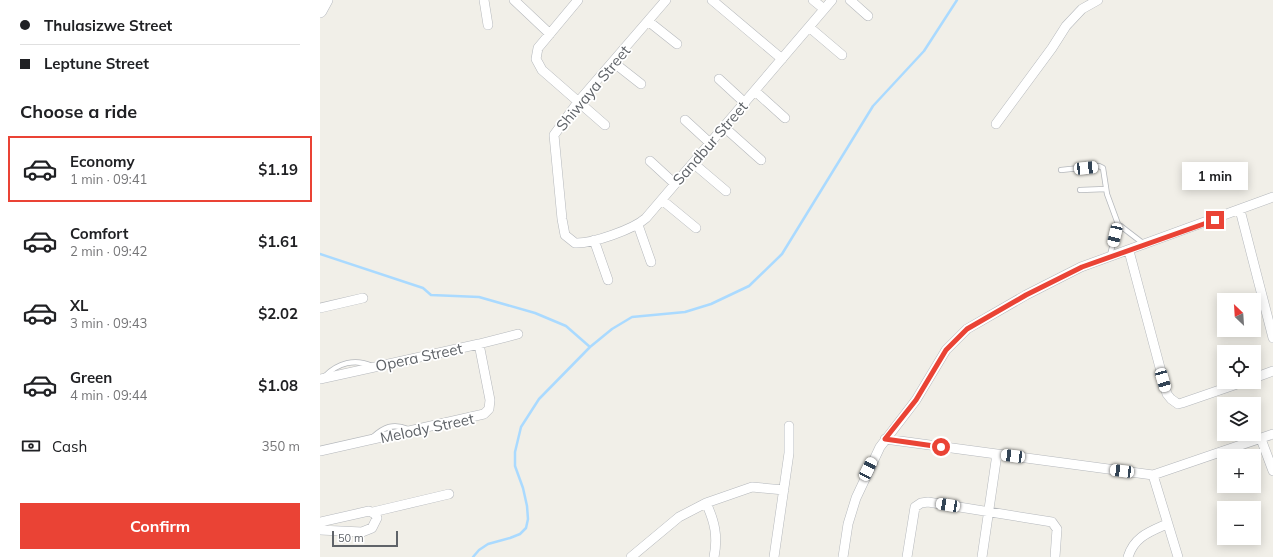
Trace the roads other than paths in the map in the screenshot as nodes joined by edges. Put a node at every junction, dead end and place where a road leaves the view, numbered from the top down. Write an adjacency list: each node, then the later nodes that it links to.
1 (326, 0): 12 (street)
2 (484, 0): 15 (street)
3 (514, 0): 17 (street)
4 (578, 0): 17 (street)
5 (666, 0): 14 (street, Shiwaya Street)
6 (712, 0): 20 (street)
7 (813, 0): 11 (street)
8 (832, 0): 11 (street, Sandbur Street)
9 (850, 0): 13 (street)
10 (1098, 0): 29 (street)
11 (824, 9): 16 (street, Sandbur Street)
12 (320, 11)
13 (868, 16)
14 (648, 21): 18 (street); 21 (street, Shiwaya Street)
15 (488, 25)
16 (809, 27): 19 (street); 20 (street, Sandbur Street)
17 (550, 34): 25 (street)
18 (677, 44)
19 (842, 55)
20 (782, 59): 24 (street, Sandbur Street)
21 (613, 62): 23 (street); 25 (street, Shiwaya Street)
22 (719, 79): 26 (street)
23 (641, 84)
24 (755, 91): 26 (street, Sandbur Street); 27 (street)
25 (578, 102): 30 (street); 47 (street, Shiwaya Street)
26 (745, 103): 31 (street, Sandbur Street)
27 (785, 118)
28 (685, 120): 32 (street)
29 (996, 124)
30 (605, 125)
31 (724, 127): 32 (street, Sandbur Street); 33 (street)
32 (710, 143): 35 (street, Sandbur Street)
33 (761, 160)
34 (650, 161): 37 (street)
35 (693, 163): 37 (street, Sandbur Street); 40 (street)
36 (1061, 170): 38 (lane)
37 (675, 184): 42 (street, Sandbur Street)
38 (1106, 189): 39 (lane); 45 (lane)
39 (1080, 190)
40 (726, 191)
41 (1273, 197): 43 (street)
42 (662, 200): 44 (street, Sandbur Street); 46 (street)
43 (1240, 210): 49 (street); 57 (street)
44 (638, 224): 48 (street, Sandbur Street); 52 (street)
45 (1118, 224): 49 (lane); 51 (lane)
46 (696, 228)
47 (566, 235): 48 (street, Sandbur Street)
48 (594, 240): 53 (street)
49 (1145, 245): 50 (street)
50 (1129, 251): 51 (street); 62 (street)
51 (1110, 257): 65 (street)
52 (651, 262)
53 (608, 280)
54 (363, 298): 55 (street)
55 (320, 308)
56 (518, 334): 58 (street, Opera Street)
57 (1273, 338)
58 (479, 344): 61 (street, Opera Street); 68 (street, Melody Street)
59 (1273, 371): 60 (street)
60 (1261, 375)
61 (321, 379)
62 (1223, 389)
63 (789, 426): 72 (street)
64 (1273, 434): 66 (street)
65 (885, 439): 69 (street); 84 (street)
66 (1261, 439): 70 (street)
67 (1255, 441): 71 (street)
68 (320, 451)
69 (997, 454): 71 (street); 75 (street)
70 (1273, 471)
71 (1152, 475): 78 (street)
72 (784, 490): 74 (street); 83 (street)
73 (450, 494): 76 (street)
74 (706, 503): 80 (street); 82 (street)
75 (989, 511): 85 (street); 86 (street); 87 (street)
76 (373, 512): 77 (street); 79 (street)
77 (320, 522)
78 (1167, 524): 88 (street); 89 (street)
79 (320, 530)
80 (641, 554): 81 (street)
81 (631, 557)
82 (714, 557)
83 (774, 557)
84 (843, 557)
85 (907, 557)
86 (982, 557)
87 (1055, 557)
88 (1128, 557)
89 (1178, 557)

